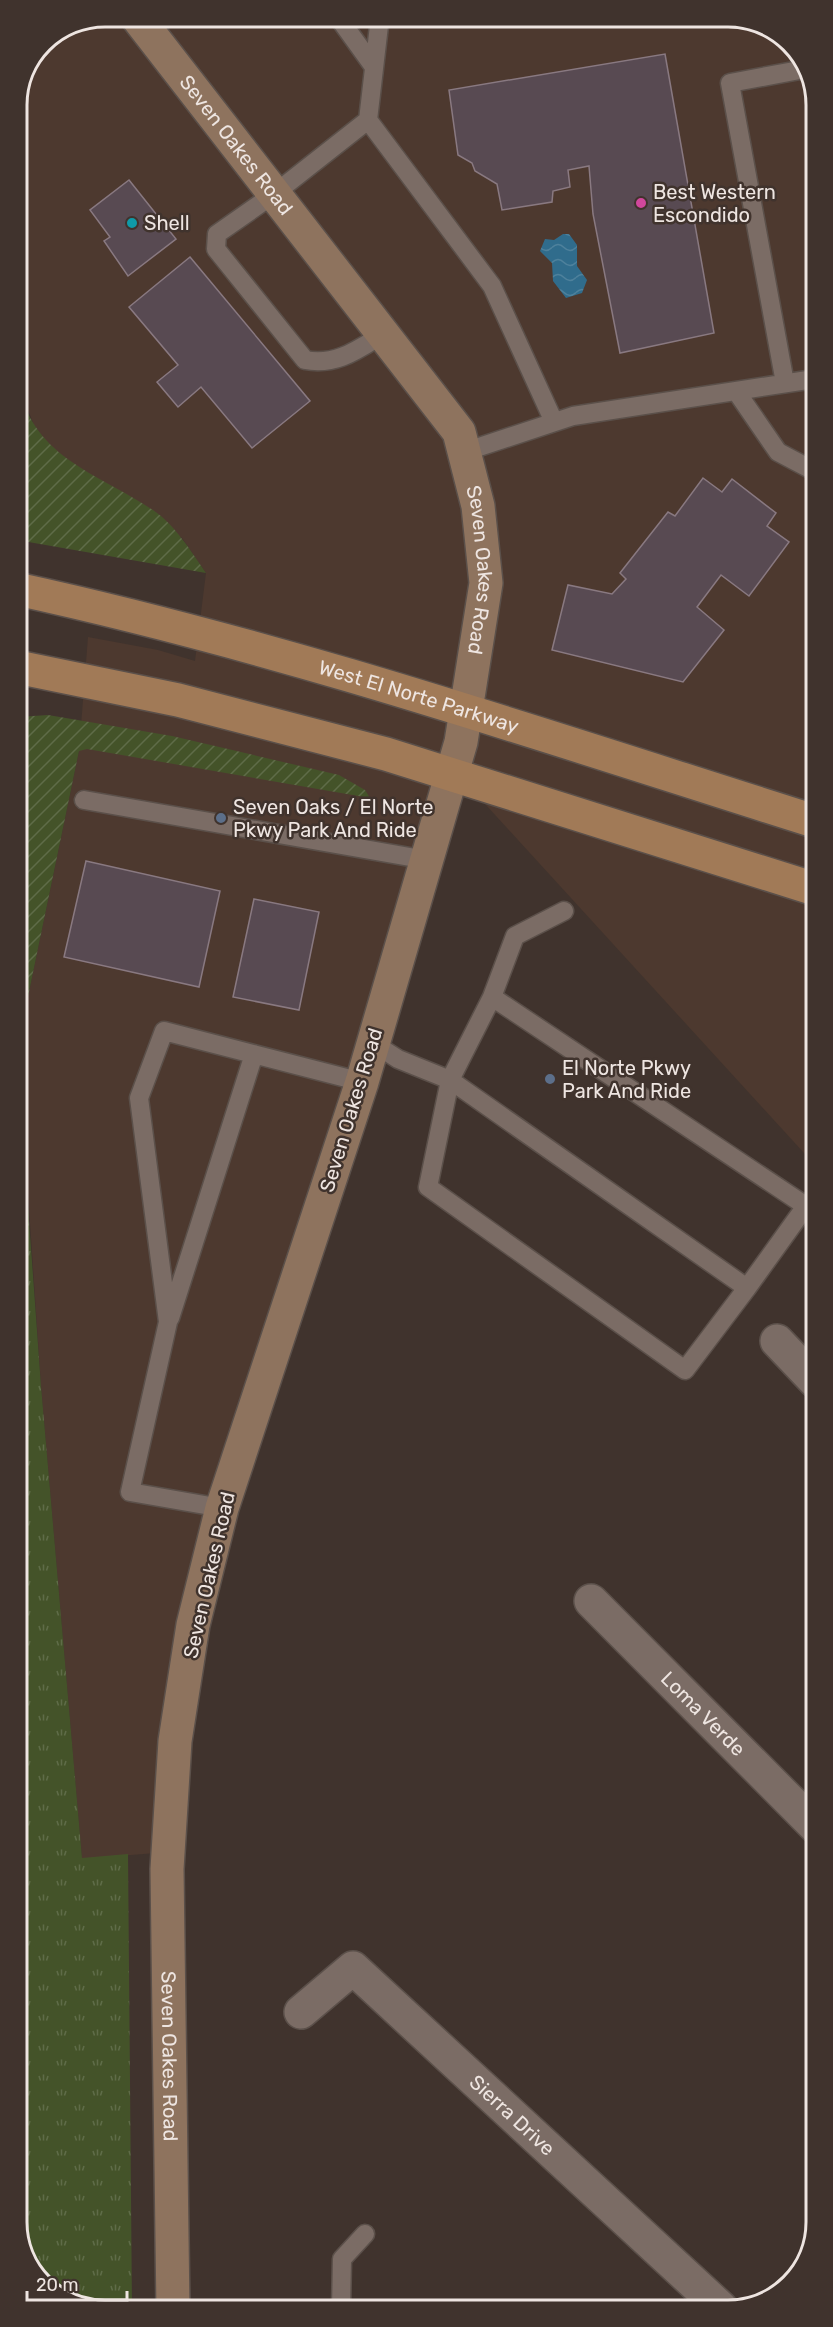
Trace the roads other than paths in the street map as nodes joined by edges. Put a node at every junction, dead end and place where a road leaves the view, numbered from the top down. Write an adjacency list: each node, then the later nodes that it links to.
1 (145, 27): 7 (street, Seven Oakes Road)
2 (345, 27): 4 (lane)
3 (379, 27): 4 (lane)
4 (374, 67): 6 (lane)
5 (798, 70): 10 (lane)
6 (368, 120): 7 (lane); 12 (lane)
7 (274, 194): 8 (street, Seven Oakes Road); 8 (lane)
8 (383, 334): 13 (street, Seven Oakes Road)
9 (806, 379): 10 (lane)
10 (786, 383): 11 (lane)
11 (736, 391): 12 (lane); 14 (lane)
12 (554, 422): 13 (lane)
13 (464, 452): 17 (street, Seven Oakes Road)
14 (806, 467)
15 (27, 591): 17 (main road, West El Norte Parkway)
16 (27, 670): 18 (main road)
17 (465, 711): 18 (street, Seven Oakes Road); 20 (main road, West El Norte Parkway)
18 (452, 774): 21 (street, Seven Oakes Road); 22 (main road)
19 (84, 800): 21 (lane)
20 (806, 818)
21 (426, 860): 25 (street, Seven Oakes Road)
22 (806, 886)
23 (564, 911): 24 (lane)
24 (492, 997): 27 (lane); 29 (lane)
25 (373, 1043): 27 (lane); 28 (street, Seven Oakes Road)
26 (254, 1054): 28 (lane); 30 (lane); 30 (lane)
27 (450, 1080): 29 (lane); 29 (lane)
28 (362, 1082): 33 (street, Seven Oakes Road)
29 (747, 1288)
30 (168, 1322): 33 (lane)
31 (777, 1341): 32 (street)
32 (806, 1372)
33 (222, 1508): 38 (street, Seven Oakes Road)
34 (591, 1601): 35 (street, Loma Verde)
35 (806, 1817)
36 (301, 2012): 40 (street, Sierra Drive)
37 (365, 2234): 39 (lane)
38 (173, 2300)
39 (341, 2300)
40 (712, 2300)

